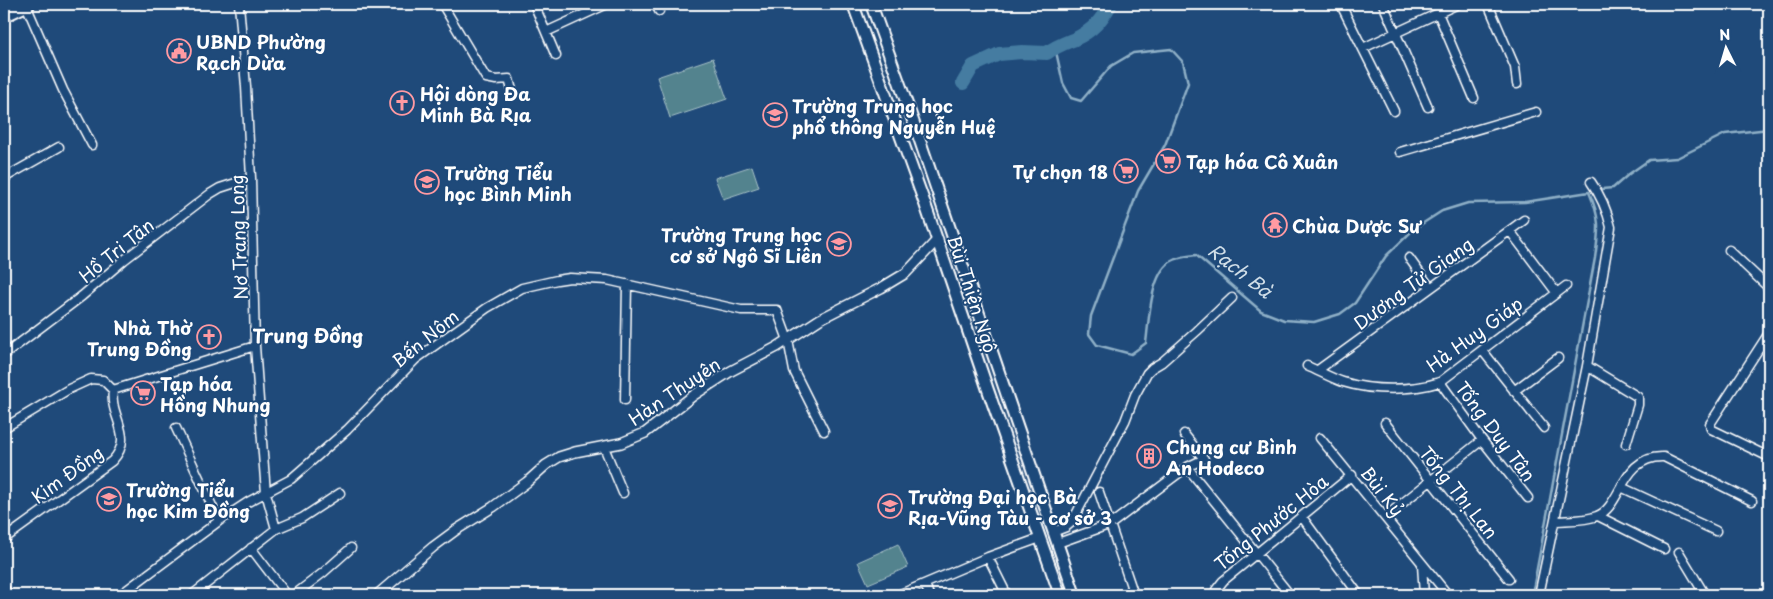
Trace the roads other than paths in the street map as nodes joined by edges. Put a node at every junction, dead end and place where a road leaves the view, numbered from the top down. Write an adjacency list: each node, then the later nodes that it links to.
1 (12, 4): 12 (main road)
2 (28, 4): 15 (main road); 28 (street)
3 (239, 4): 32 (street, Nơ Trang Long)
4 (442, 4): 23 (street)
5 (534, 4): 16 (street)
6 (607, 4): 16 (street)
7 (853, 4): 21 (main road, Bùi Thiện Ngộ)
8 (871, 4): 20 (main road, Bùi Thiện Ngộ)
9 (1384, 4): 17 (street)
10 (1458, 4): 14 (street)
11 (1488, 4): 22 (street)
12 (4, 8)
13 (1343, 9): 18 (street)
14 (1438, 13): 17 (street); 24 (street)
15 (4, 16)
16 (546, 32): 19 (street)
17 (1397, 32): 18 (street); 25 (street)
18 (1363, 48): 26 (street)
19 (556, 56)
20 (896, 75): 21 (main road); 39 (main road, Bùi Thiện Ngộ)
21 (881, 81): 36 (main road, Bùi Thiện Ngộ)
22 (1517, 84)
23 (513, 94)
24 (1474, 98)
25 (1428, 107)
26 (1394, 111)
27 (1536, 112): 30 (street)
28 (92, 145)
29 (59, 147): 31 (street)
30 (1400, 152)
31 (4, 178)
32 (251, 178): 49 (street, Nơ Trang Long); 51 (street, Hồ Tri Tân)
33 (1592, 182): 54 (street)
34 (1524, 220): 35 (street, Dương Tử Giang)
35 (1510, 231): 44 (street, Dương Tử Giang); 45 (street)
36 (938, 240): 40 (main road, Bùi Thiện Ngộ); 48 (street, Hàn Thuyên)
37 (1729, 250): 41 (street)
38 (1408, 258): 44 (street)
39 (964, 271): 40 (main road); 89 (main road, Bùi Thiện Ngộ)
40 (950, 276): 90 (main road, Bùi Thiện Ngộ)
41 (1767, 283)
42 (628, 284): 48 (street, Bến Nôm); 59 (street); 76 (street, Bến Nôm)
43 (1566, 286): 45 (street, Hà Huy Giáp)
44 (1430, 287): 55 (street, Dương Tử Giang)
45 (1556, 292): 50 (street, Hà Huy Giáp)
46 (1232, 298): 89 (street)
47 (1769, 333): 70 (street)
48 (788, 340): 64 (street); 69 (street, Hàn Thuyên)
49 (256, 346): 57 (street); 76 (street, Nơ Trang Long)
50 (1482, 350): 56 (street, Hà Huy Giáp); 58 (street)
51 (4, 355)
52 (1558, 358): 58 (street)
53 (1307, 366): 55 (street, Hà Huy Giáp)
54 (1587, 366): 68 (street); 85 (street)
55 (1318, 370): 56 (street, Hà Huy Giáp)
56 (1440, 382): 67 (street, Tống Duy Tân)
57 (114, 390): 61 (street); 91 (street, Kim Đồng)
58 (1514, 391): 63 (street)
59 (625, 400)
60 (1385, 423): 73 (street, Tống Thị Lan)
61 (4, 428)
62 (176, 428): 84 (street)
63 (1544, 428)
64 (824, 431)
65 (1184, 434): 71 (street)
66 (1320, 438): 72 (street, Bùi Kỷ)
67 (1482, 440): 73 (street); 79 (street, Tống Duy Tân)
68 (1626, 444)
69 (604, 447): 77 (street); 109 (street, Hàn Thuyên)
70 (1769, 457)
71 (1187, 466): 86 (street); 98 (street)
72 (1352, 476): 82 (street, Tống Phước Hòa); 83 (street, Bùi Kỷ)
73 (1430, 480): 83 (street); 101 (street, Tống Thị Lan)
74 (1621, 487): 80 (street); 81 (street); 88 (street)
75 (1099, 492): 86 (street)
76 (266, 493): 84 (street, Bến Nôm); 87 (street, Nơ Trang Long)
77 (623, 493)
78 (340, 494): 87 (street)
79 (1528, 498)
80 (1752, 502)
81 (1598, 516): 85 (street); 96 (street)
82 (1302, 517): 98 (street, Tống Phước Hòa); 118 (street)
83 (1385, 518): 100 (street, Bùi Kỷ)
84 (219, 520): 105 (street, Bến Nôm)
85 (1554, 520): 121 (street)
86 (1111, 524): 92 (street); 115 (street)
87 (276, 529): 93 (street)
88 (1716, 531)
89 (1053, 532): 92 (main road, Bùi Thiện Ngộ)
90 (1040, 538): 95 (main road, Bùi Thiện Ngộ); 99 (street)
91 (4, 539)
92 (1058, 543): 95 (main road); 114 (main road, Bùi Thiện Ngộ)
93 (251, 548): 106 (street); 107 (street)
94 (351, 548): 108 (street)
95 (1044, 549): 113 (main road, Bùi Thiện Ngộ)
96 (1664, 549)
97 (1679, 552): 122 (street)
98 (1257, 554): 116 (street, Tống Phước Hòa); 117 (street)
99 (988, 557): 102 (street); 112 (street)
100 (1422, 564): 119 (street); 120 (street, Bùi Kỷ)
101 (1509, 579)
102 (925, 584): 110 (street); 111 (street)
103 (4, 588): 104 (street)
104 (9, 595)
105 (120, 595)
106 (192, 595)
107 (287, 595)
108 (294, 595)
109 (377, 595)
110 (898, 595)
111 (929, 595)
112 (1008, 595)
113 (1060, 595)
114 (1075, 595)
115 (1134, 595)
116 (1214, 595)
117 (1290, 595)
118 (1359, 595)
119 (1424, 595)
120 (1448, 595)
121 (1539, 595)
122 (1705, 595)

